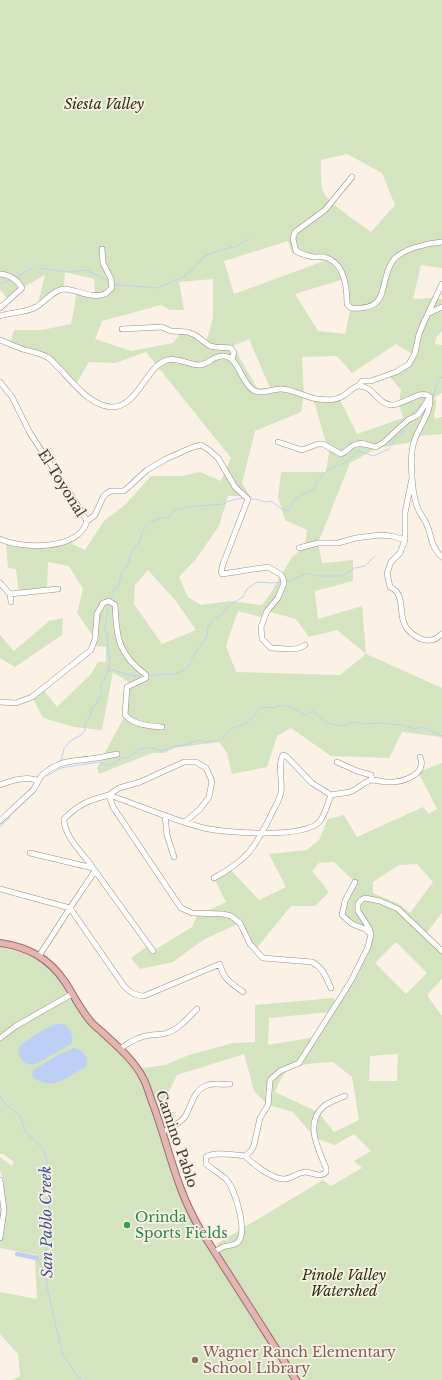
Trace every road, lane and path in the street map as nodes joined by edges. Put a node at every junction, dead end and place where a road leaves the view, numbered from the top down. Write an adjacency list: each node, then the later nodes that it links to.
1 (352, 177): 2 (street)
2 (442, 242)
3 (102, 249): 9 (street)
4 (0, 274): 7 (street)
5 (442, 284): 8 (street)
6 (442, 307): 8 (street)
7 (0, 308)
8 (429, 312): 14 (street)
9 (0, 316)
10 (122, 330): 12 (street)
11 (0, 340): 12 (street)
12 (232, 360): 14 (street)
13 (0, 382): 18 (street, El Toyonal)
14 (358, 386): 15 (street)
15 (430, 397): 16 (street); 17 (street)
16 (278, 442)
17 (412, 478): 20 (street); 22 (street)
18 (87, 521): 19 (street, El Toyonal); 28 (street)
19 (0, 539)
20 (405, 540): 21 (street); 27 (street)
21 (299, 548)
22 (442, 557)
23 (0, 583): 25 (street)
24 (58, 589): 25 (street)
25 (10, 594): 26 (street)
26 (11, 602)
27 (442, 634)
28 (305, 645)
29 (0, 702): 30 (street)
30 (162, 727)
31 (117, 754): 35 (street)
32 (420, 757): 34 (street)
33 (337, 762): 34 (street)
34 (372, 780): 38 (street)
35 (38, 781): 36 (street); 40 (street)
36 (0, 785)
37 (109, 794): 39 (street); 41 (street); 45 (street); 55 (street)
38 (331, 796): 42 (street); 42 (street)
39 (165, 815): 41 (street); 44 (street)
40 (0, 821)
41 (185, 822): 42 (street)
42 (262, 833): 46 (street)
43 (30, 853): 45 (street)
44 (174, 857)
45 (94, 870): 49 (street); 52 (street)
46 (214, 878)
47 (355, 882): 50 (street)
48 (0, 889): 49 (street)
49 (70, 908): 54 (street); 56 (street)
50 (371, 934): 53 (street); 64 (street)
51 (0, 943): 54 (main road, Camino Pablo)
52 (153, 951)
53 (442, 951)
54 (39, 956): 57 (main road, Camino Pablo)
55 (331, 988)
56 (243, 992)
57 (72, 994): 59 (street); 60 (main road, Camino Pablo)
58 (197, 1009): 60 (street)
59 (0, 1038)
60 (120, 1049): 63 (main road, Camino Pablo)
61 (230, 1084): 63 (street)
62 (345, 1096): 64 (street)
63 (163, 1132): 67 (main road, Camino Pablo)
64 (245, 1156): 67 (street)
65 (0, 1180): 66 (street)
66 (0, 1238)
67 (215, 1252): 68 (main road, Camino Pablo)
68 (296, 1380)

